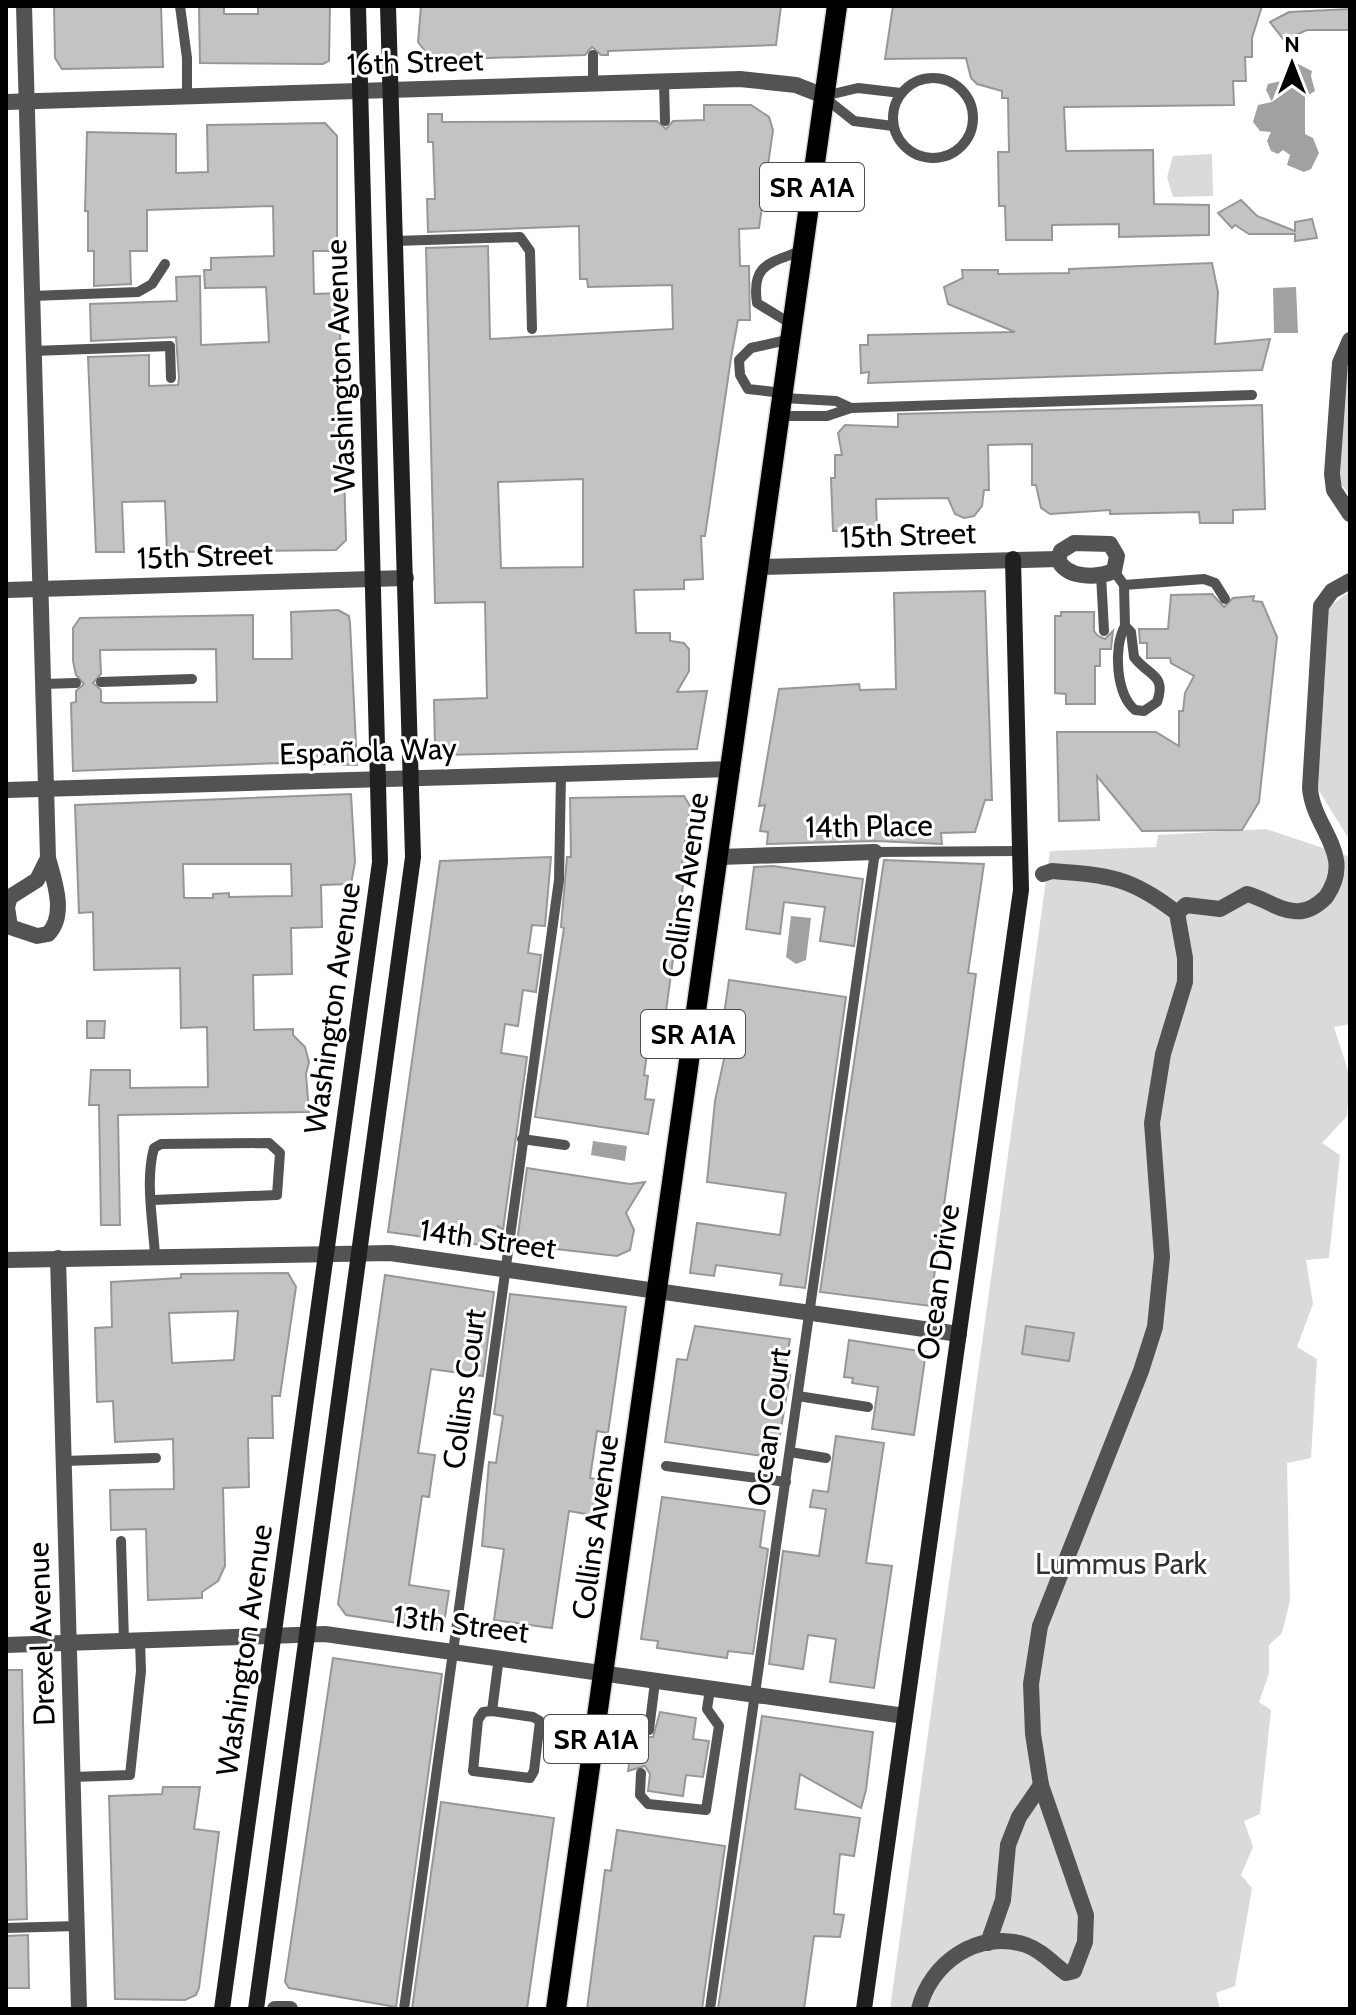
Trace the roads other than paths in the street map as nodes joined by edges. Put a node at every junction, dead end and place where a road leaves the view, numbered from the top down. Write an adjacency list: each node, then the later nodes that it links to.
1 (24, 6): 15 (street)
2 (180, 6): 13 (lane)
3 (358, 6): 10 (main road, Washington Avenue)
4 (388, 6): 9 (main road, Washington Avenue)
5 (837, 6): 12 (main road, Collins Avenue / SR A1A)
6 (593, 55): 8 (lane)
7 (664, 82): 8 (street, 16th Street); 12 (street, 16th Street); 16 (lane)
8 (593, 84): 9 (street, 16th Street)
9 (391, 91): 10 (street, 16th Street); 18 (main road, Washington Avenue)
10 (361, 92): 13 (street, 16th Street); 36 (main road, Washington Avenue)
11 (901, 93): 12 (lane); 17 (lane); 17 (lane)
12 (824, 96): 17 (lane); 19 (main road, Collins Avenue / SR A1A)
13 (187, 97): 15 (street, 16th Street)
14 (6, 102): 15 (street, 16th Street)
15 (26, 102): 21 (street)
16 (665, 121)
17 (893, 126)
18 (395, 241): 22 (lane); 35 (main road, Washington Avenue)
19 (804, 250): 23 (main road, Collins Avenue / SR A1A); 23 (lane)
20 (165, 264): 21 (lane)
21 (32, 296): 25 (street)
22 (532, 329)
23 (793, 332): 28 (main road, Collins Avenue / SR A1A); 28 (lane)
24 (1350, 340): 30 (street)
25 (33, 351): 26 (lane); 39 (street)
26 (171, 378)
27 (1252, 395): 29 (lane)
28 (784, 403): 29 (lane); 29 (lane); 33 (main road, Collins Avenue / SR A1A)
29 (851, 408)
30 (1350, 514)
31 (1013, 559): 32 (street, 15th Street); 33 (street, 15th Street); 54 (main road, Ocean Drive)
32 (1058, 559): 34 (street, 15th Street); 34 (street, 15th Street)
33 (760, 567): 48 (main road, Collins Avenue / SR A1A)
34 (1107, 572): 38 (lane); 43 (lane)
35 (406, 578): 36 (street, 15th Street); 50 (main road, Washington Avenue)
36 (373, 579): 39 (street, 15th Street); 51 (main road, Washington Avenue)
37 (1350, 581): 59 (street)
38 (1124, 585): 41 (lane); 42 (lane)
39 (40, 589): 40 (street, 15th Street); 47 (street)
40 (6, 590)
41 (1225, 599)
42 (1125, 626): 42 (lane)
43 (1104, 631)
44 (192, 679): 45 (lane)
45 (101, 682)
46 (76, 683): 47 (lane)
47 (43, 684): 52 (street)
48 (732, 769): 49 (street, Española Way); 56 (main road, Collins Avenue / SR A1A)
49 (561, 775): 50 (street, Española Way); 60 (lane, Collins Court)
50 (411, 778): 51 (street, Española Way); 64 (main road, Washington Avenue)
51 (379, 779): 52 (street, Española Way); 63 (main road, Washington Avenue)
52 (46, 789): 53 (street, Española Way); 57 (street)
53 (6, 790)
54 (1020, 851): 55 (lane, 14th Place); 71 (main road, Ocean Drive)
55 (875, 852): 56 (street, 14th Place); 70 (lane, Ocean Court)
56 (719, 857): 69 (main road, Collins Avenue / SR A1A)
57 (48, 858): 57 (street)
58 (1043, 874): 59 (street)
59 (1177, 913): 97 (street)
60 (522, 1139): 61 (lane); 68 (lane, Collins Court)
61 (565, 1145)
62 (153, 1200): 62 (lane); 65 (lane)
63 (327, 1252): 64 (street, 14th Street); 65 (street, 14th Street); 82 (main road, Washington Avenue)
64 (359, 1252): 68 (street, 14th Street); 81 (main road, Washington Avenue)
65 (155, 1255): 66 (street, 14th Street)
66 (58, 1258): 67 (street, 14th Street); 77 (street, Drexel Avenue)
67 (6, 1260)
68 (505, 1270): 69 (street, 14th Street); 86 (lane, Collins Court)
69 (658, 1291): 70 (street, 14th Street); 88 (main road, Collins Avenue / SR A1A)
70 (809, 1313): 71 (street, 14th Street); 72 (lane, Ocean Court)
71 (959, 1334): 93 (main road, Ocean Drive)
72 (798, 1396): 73 (lane); 74 (lane, Ocean Court)
73 (868, 1407)
74 (790, 1452): 76 (lane); 79 (lane, Ocean Court)
75 (156, 1458): 77 (lane)
76 (826, 1458)
77 (64, 1461): 84 (street, Drexel Avenue)
78 (666, 1466): 79 (lane)
79 (786, 1482): 91 (lane, Ocean Court)
80 (121, 1541): 83 (lane)
81 (307, 1634): 82 (street, 13th Street); 86 (street, 13th Street); 103 (main road, Washington Avenue)
82 (274, 1636): 83 (street, 13th Street); 102 (main road, Washington Avenue)
83 (132, 1641): 84 (street, 13th Street); 96 (lane)
84 (70, 1643): 85 (street, 13th Street); 96 (street, Drexel Avenue)
85 (6, 1645)
86 (452, 1650): 87 (street, 13th Street); 106 (lane, Collins Court)
87 (499, 1657): 88 (street, 13th Street); 92 (lane)
88 (605, 1673): 89 (street, 13th Street); 107 (main road, Collins Avenue / SR A1A)
89 (655, 1682): 90 (street, 13th Street); 94 (lane)
90 (710, 1689): 91 (street, 13th Street); 95 (lane)
91 (755, 1695): 93 (street, 13th Street); 108 (lane, Ocean Court)
92 (492, 1711): 92 (lane)
93 (905, 1716): 109 (main road, Ocean Drive)
94 (649, 1730)
95 (641, 1773)
96 (73, 1777): 98 (street, Drexel Avenue)
97 (1041, 1785): 100 (street); 100 (street)
98 (77, 1926): 99 (lane); 101 (street, Drexel Avenue)
99 (6, 1928)
100 (988, 1943): 110 (street)
101 (79, 2009)
102 (222, 2009)
103 (256, 2009)
104 (275, 2009): 105 (street)
105 (290, 2009)
106 (404, 2009)
107 (556, 2009)
108 (710, 2009)
109 (864, 2009)
110 (919, 2009)

